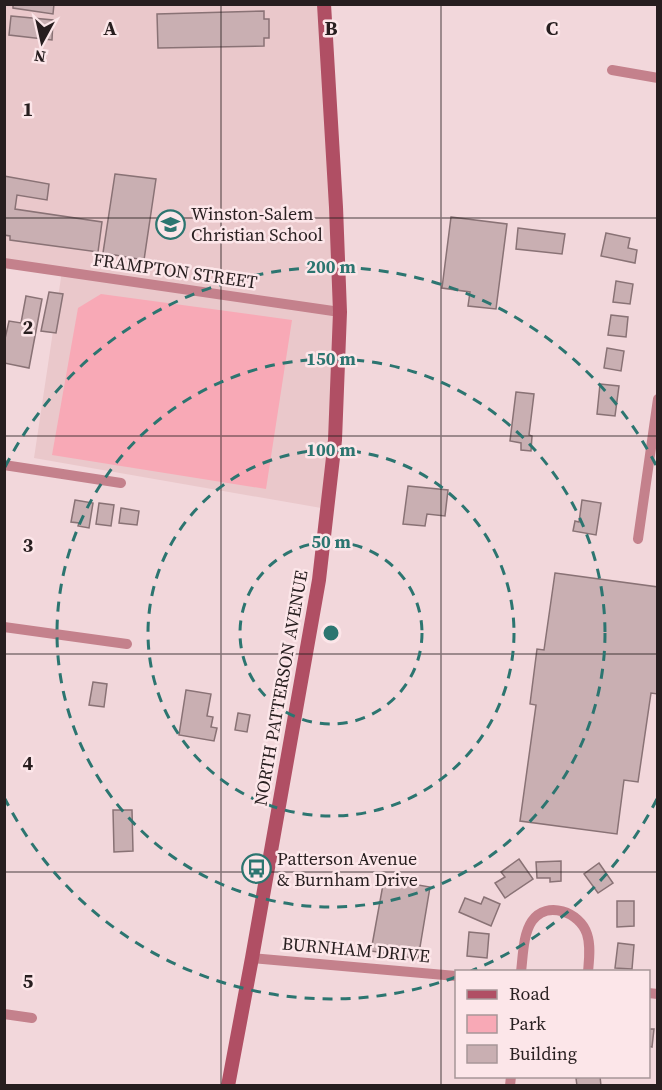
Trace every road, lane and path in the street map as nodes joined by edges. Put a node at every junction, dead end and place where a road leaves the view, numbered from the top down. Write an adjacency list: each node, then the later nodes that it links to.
1 (324, 4): 5 (main road, NORTH PATTERSON AVENUE)
2 (612, 70): 3 (street)
3 (657, 78)
4 (4, 262): 5 (street, FRAMPTON STREET)
5 (340, 312): 12 (main road, NORTH PATTERSON AVENUE)
6 (657, 399): 9 (street)
7 (4, 465): 8 (street)
8 (121, 483)
9 (638, 539)
10 (4, 627): 11 (street)
11 (127, 644)
12 (252, 958): 15 (street, BURNHAM DRIVE); 18 (main road, NORTH PATTERSON AVENUE)
13 (521, 970): 14 (street)
14 (588, 970)
15 (455, 976)
16 (4, 1014): 17 (street)
17 (32, 1018)
18 (228, 1086)

